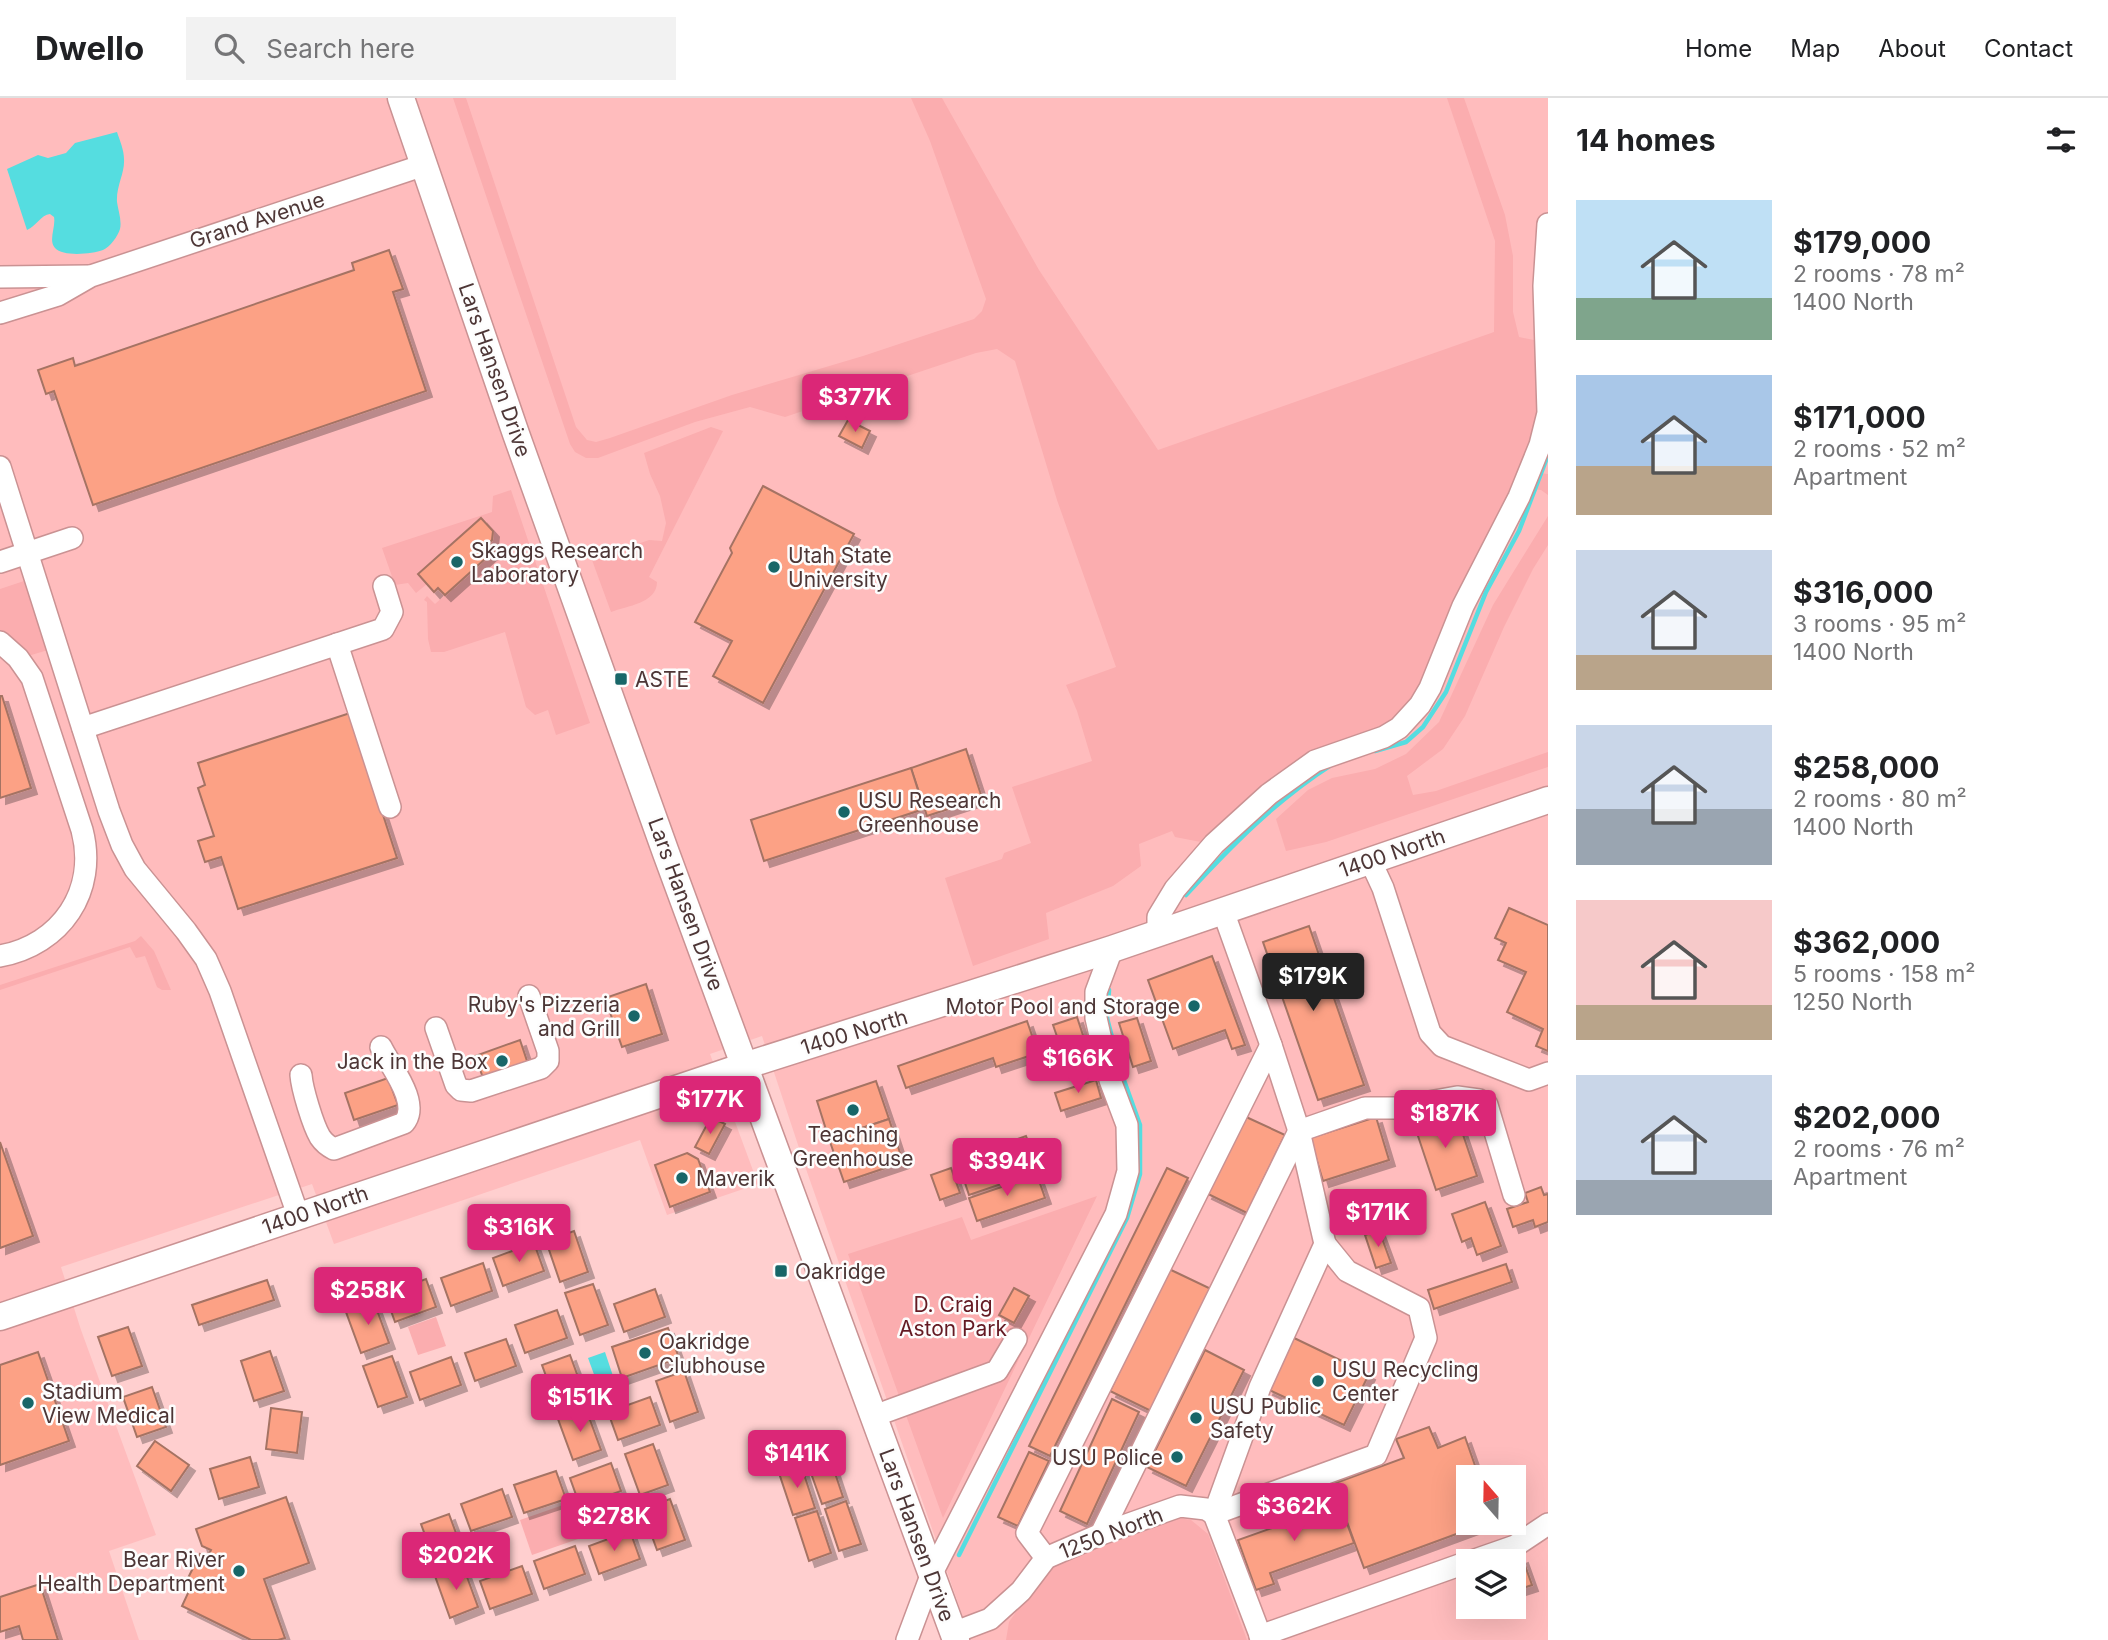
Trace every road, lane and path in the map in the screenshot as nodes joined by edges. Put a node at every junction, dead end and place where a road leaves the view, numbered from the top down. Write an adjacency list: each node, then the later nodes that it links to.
1 (401, 98): 2 (main road, Lars Hansen Drive)
2 (424, 165): 4 (street, Grand Avenue); 26 (main road, Lars Hansen Drive)
3 (1548, 225): 19 (street)
4 (91, 275): 5 (street, Grand Avenue); 6 (street, Grand Avenue)
5 (0, 277)
6 (0, 313)
7 (0, 467): 9 (street)
8 (72, 538): 9 (street)
9 (28, 552): 10 (street); 14 (street)
10 (0, 562)
11 (384, 586): 13 (street)
12 (0, 642): 21 (street)
13 (337, 644): 14 (street); 16 (street)
14 (83, 728): 31 (street)
15 (1548, 800): 17 (main road, 1400 North)
16 (390, 807)
17 (1370, 860): 18 (main road, 1400 North); 27 (street)
18 (1223, 911): 19 (main road, 1400 North); 24 (street)
19 (1158, 933): 20 (main road, 1400 North)
20 (1112, 949): 26 (main road, 1400 North); 42 (street)
21 (0, 956)
22 (528, 996): 23 (street)
23 (436, 1028)
24 (1271, 1045): 29 (street); 40 (street)
25 (381, 1047): 28 (street)
26 (744, 1066): 31 (main road, 1400 North); 35 (main road, Lars Hansen Drive)
27 (1548, 1073)
28 (301, 1074)
29 (1299, 1130): 30 (street); 32 (street); 38 (street)
30 (1514, 1195)
31 (298, 1215): 33 (main road, 1400 North)
32 (1325, 1244): 36 (street); 36 (street)
33 (0, 1317)
34 (1016, 1339): 35 (street)
35 (874, 1416): 42 (main road, Lars Hansen Drive)
36 (1214, 1514): 38 (street, 1250 North); 44 (street)
37 (1548, 1524): 39 (street)
38 (1101, 1534): 40 (street, 1250 North)
39 (1507, 1549)
40 (1046, 1558): 43 (street, 1250 North)
41 (1456, 1567): 44 (street)
42 (932, 1573): 43 (main road, Lars Hansen Drive); 45 (street)
43 (954, 1637)
44 (1261, 1638)
45 (907, 1640)

